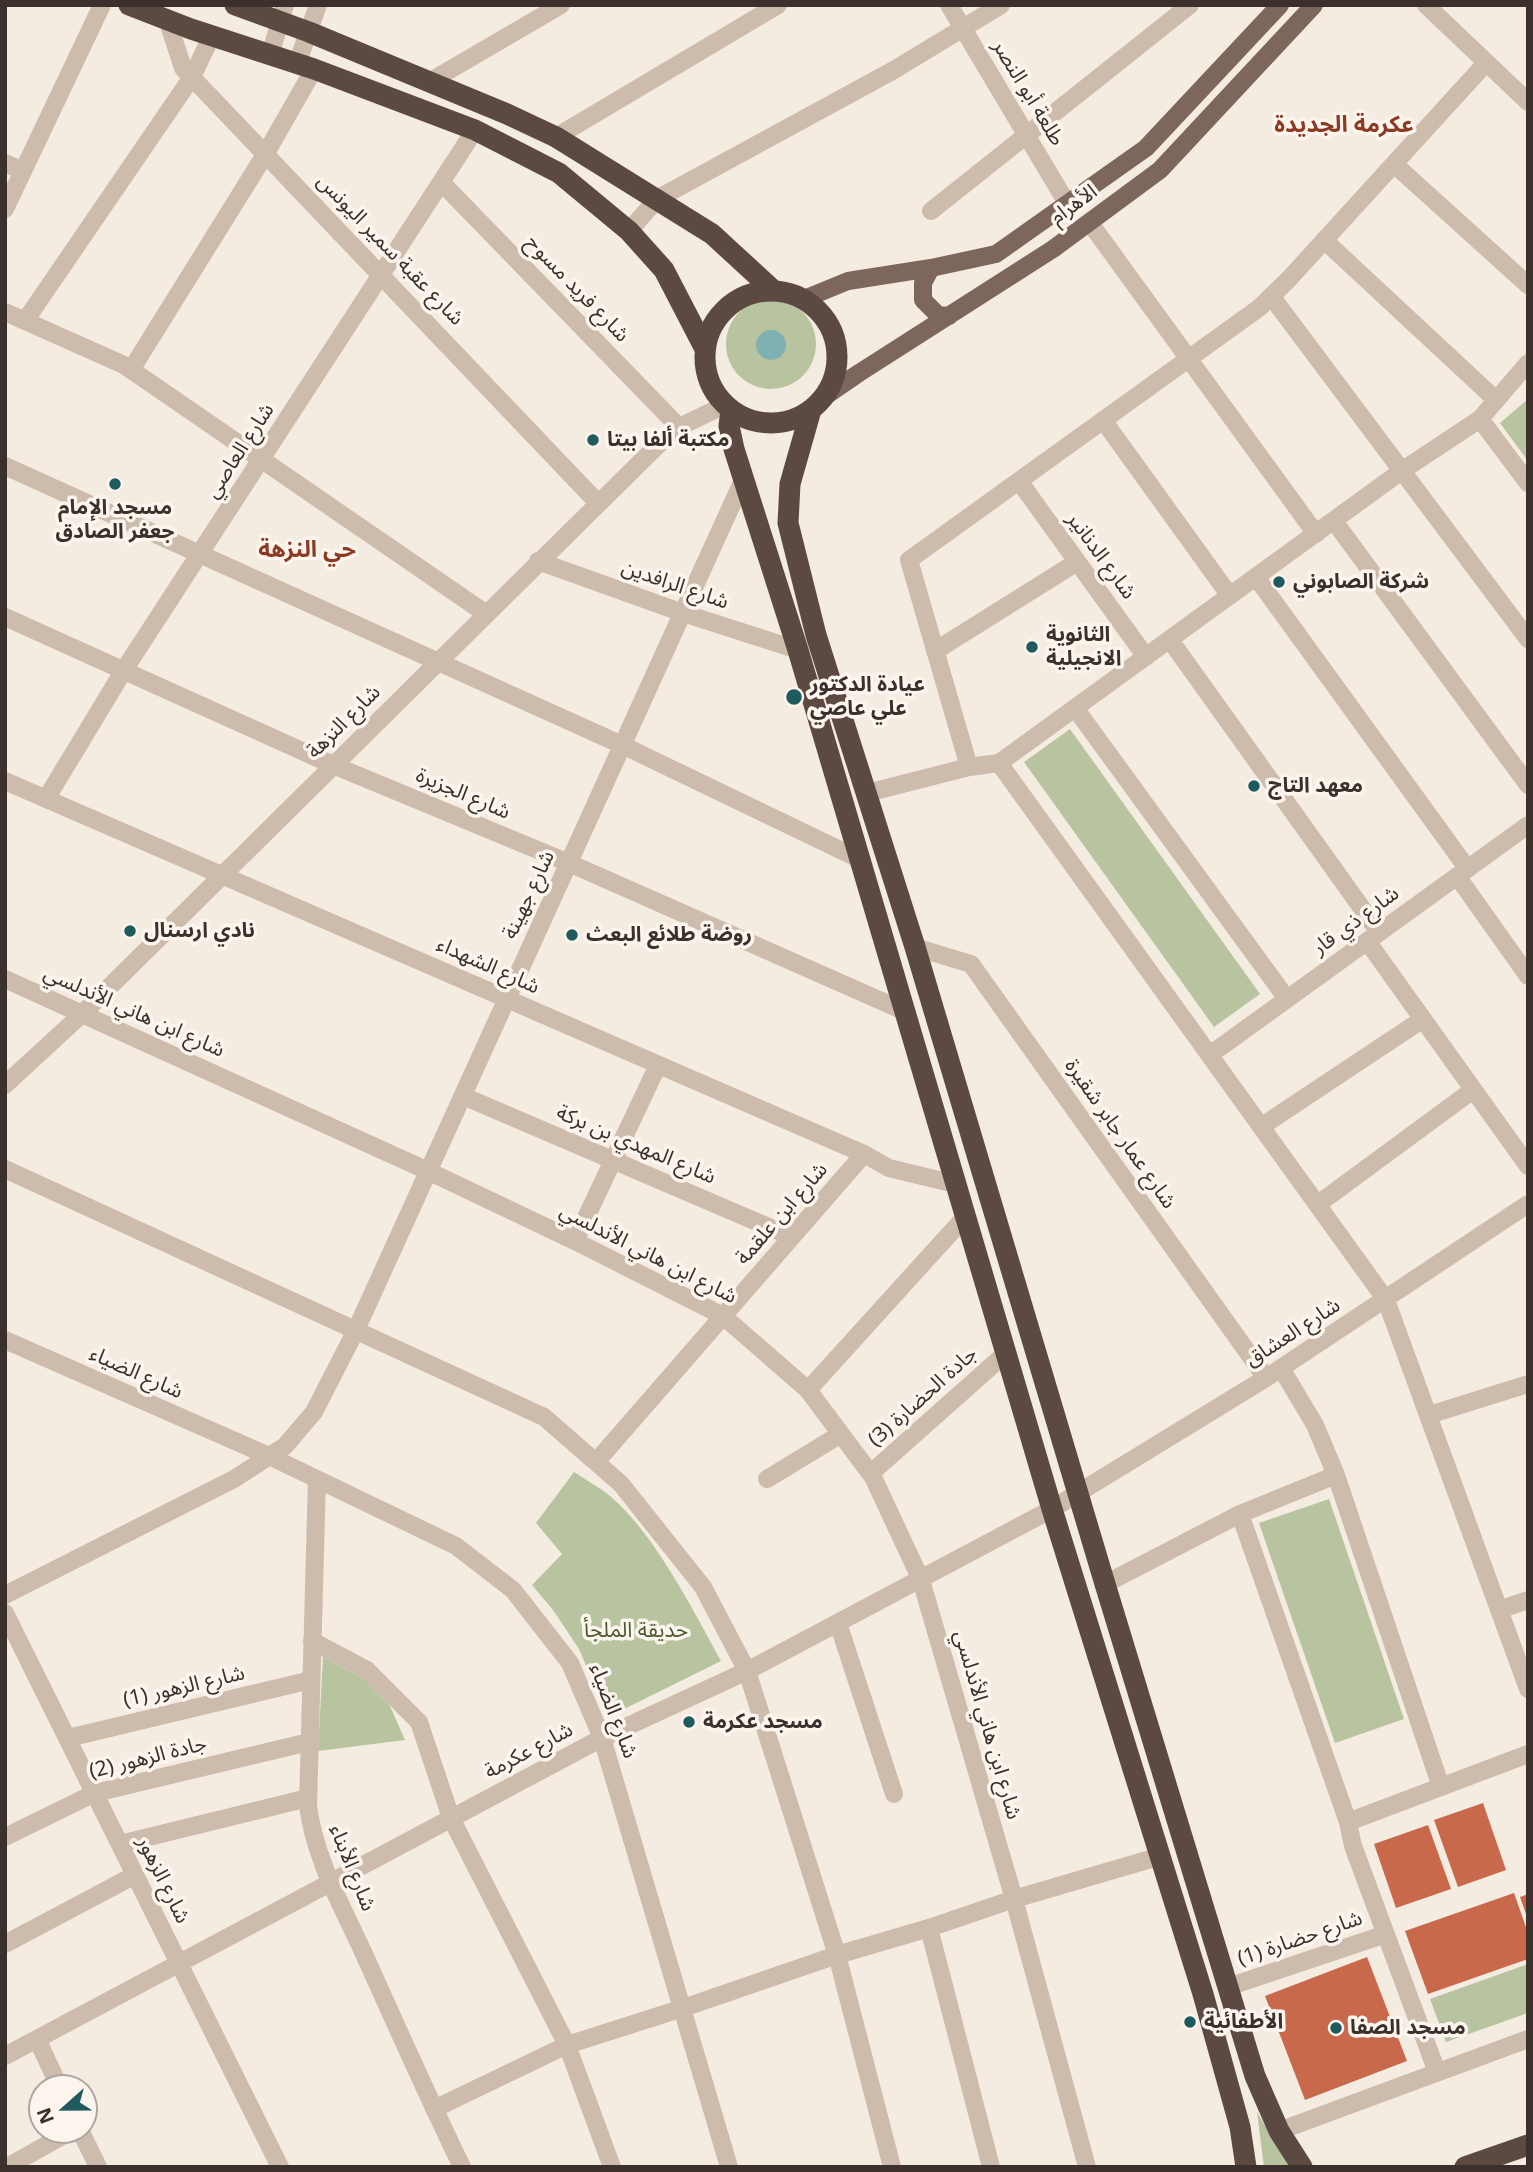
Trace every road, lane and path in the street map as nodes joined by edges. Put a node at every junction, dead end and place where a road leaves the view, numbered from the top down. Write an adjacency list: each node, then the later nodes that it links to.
1 (102, 5): 30 (street)
2 (129, 5): 14 (highway)
3 (235, 5): 13 (highway)
4 (318, 5): 16 (street)
5 (561, 5): 22 (street)
6 (778, 5): 26 (street)
7 (949, 5): 15 (street, طلعة أبو النصر)
8 (1001, 5): 15 (street)
9 (1191, 5): 25 (street)
10 (1280, 5): 33 (main road, الأهرام)
11 (1314, 5): 36 (main road, الأهرام)
12 (1426, 5): 19 (street)
13 (283, 13): 16 (highway); 18 (street)
14 (167, 19): 17 (highway); 21 (street, شارع عقبة سمير اليونس)
15 (963, 28): 25 (street, طلعة أبو النصر); 32 (street)
16 (309, 32): 20 (street); 22 (highway)
17 (212, 36): 18 (highway); 21 (street)
18 (271, 55): 20 (highway)
19 (1486, 63): 23 (street); 29 (street)
20 (305, 66): 24 (highway); 27 (street)
21 (192, 77): 27 (street, شارع عقبة سمير اليونس); 47 (street)
22 (429, 82): 26 (highway)
23 (1528, 102)
24 (475, 130): 31 (street, شارع العاصي); 37 (highway)
25 (1026, 135): 33 (street, طلعة أبو النصر); 35 (street)
26 (556, 137): 32 (highway)
27 (266, 153): 40 (street, شارع عقبة سمير اليونس); 51 (street)
28 (5, 163): 30 (street)
29 (1394, 164): 38 (street); 41 (street)
30 (23, 171): 34 (street)
31 (442, 183): 40 (street, شارع العاصي); 57 (street, شارع فريد مسوح)
32 (657, 199): 37 (street); 42 (highway)
33 (1068, 205): 39 (main road, الأهرام)
34 (5, 209)
35 (931, 211)
36 (1090, 223): 46 (main road, الأهرام); 49 (street)
37 (629, 230): 48 (highway)
38 (1324, 240): 43 (street); 52 (street)
39 (931, 268): 44 (main road, الأهرام); 46 (main road)
40 (382, 275): 58 (street, شارع العاصي); 64 (street, شارع عقبة سمير اليونس)
41 (1528, 285)
42 (774, 291): 44 (highway); 48 (highway)
43 (1271, 296): 49 (street); 60 (street)
44 (804, 299): 53 (highway)
45 (5, 313): 47 (street)
46 (949, 316): 53 (main road, الأهرام)
47 (25, 321): 51 (street)
48 (705, 349): 54 (highway)
49 (1188, 359): 56 (street); 66 (street)
50 (1528, 363): 52 (street)
51 (131, 370): 58 (street)
52 (1495, 399): 55 (street)
53 (818, 404): 54 (highway); 89 (highway)
54 (728, 407): 57 (street, شارع النزهة); 61 (highway)
55 (1480, 419): 60 (street); 63 (street)
56 (1103, 420): 62 (street); 71 (street)
57 (679, 427): 64 (street, شارع النزهة)
58 (261, 459): 67 (street, شارع العاصي); 72 (street)
59 (5, 466): 67 (street)
60 (1403, 470): 65 (street); 76 (street)
61 (744, 478): 73 (street, شارع جهينة); 77 (highway)
62 (1018, 481): 69 (street, شارع الدنانير); 78 (street)
63 (1528, 483)
64 (598, 503): 68 (street, شارع النزهة)
65 (1334, 521): 66 (street); 88 (street)
66 (1316, 534): 70 (street)
67 (200, 554): 80 (street); 81 (street, شارع العاصي)
68 (538, 561): 72 (street, شارع النزهة); 73 (street, شارع الرافدين)
69 (1077, 562): 78 (street); 79 (street, شارع الدنانير)
70 (1256, 577): 71 (street); 94 (street)
71 (1230, 596): 75 (street)
72 (485, 613): 80 (street, شارع النزهة)
73 (682, 613): 77 (street, شارع الرافدين); 83 (street, شارع جهينة)
74 (5, 617): 81 (street, شارع الجزيرة)
75 (1170, 639): 79 (street); 96 (street)
76 (1528, 639)
77 (798, 650): 92 (highway)
78 (935, 651): 86 (street)
79 (1146, 657): 82 (street)
80 (438, 660): 83 (street); 85 (street, شارع النزهة)
81 (124, 670): 85 (street, شارع الجزيرة); 90 (street, شارع العاصي)
82 (1075, 708): 84 (street); 101 (street)
83 (622, 745): 92 (street); 93 (street, شارع جهينة)
84 (999, 763): 86 (street); 105 (street)
85 (333, 765): 93 (street, شارع الجزيرة); 95 (street, شارع النزهة)
86 (969, 767): 89 (street)
87 (5, 781): 90 (street, شارع الشهداء)
88 (1528, 785)
89 (867, 793): 97 (highway)
90 (46, 799): 95 (street, شارع الشهداء)
91 (1528, 825): 94 (street, شارع ذي قار)
92 (859, 859): 102 (highway)
93 (569, 863): 100 (street, شارع جهينة); 102 (street, شارع الجزيرة)
94 (1462, 872): 96 (street, شارع ذي قار); 98 (street)
95 (222, 875): 100 (street, شارع الشهداء); 103 (street, شارع النزهة)
96 (1373, 936): 101 (street, شارع ذي قار); 104 (street)
97 (915, 947): 128 (street, شارع عمار جابر شقيرة); 139 (highway)
98 (1528, 976)
99 (5, 979): 103 (street, شارع ابن هاني الأندلسي)
100 (507, 999): 106 (street, شارع الشهداء); 109 (street, شارع جهينة)
101 (1287, 999): 105 (street, شارع ذي قار)
102 (904, 1011): 116 (highway)
103 (82, 1014): 107 (street, شارع النزهة); 115 (street, شارع ابن هاني الأندلسي)
104 (1423, 1019): 108 (street); 110 (street)
105 (1211, 1054): 110 (street)
106 (658, 1065): 111 (street, شارع الشهداء); 112 (street)
107 (5, 1085)
108 (1474, 1090): 113 (street); 117 (street)
109 (463, 1096): 112 (street, شارع المهدي بن بركة); 115 (street, شارع جهينة)
110 (1262, 1126): 117 (street)
111 (864, 1154): 116 (street, شارع الشهداء); 120 (street, شارع ابن علقمة)
112 (613, 1160): 120 (street, شارع المهدي بن بركة); 121 (street)
113 (1528, 1166)
114 (5, 1169): 124 (street)
115 (428, 1171): 121 (street, شارع ابن هاني الأندلسي); 124 (street, شارع جهينة)
116 (955, 1184): 119 (highway)
117 (1318, 1204): 122 (street)
118 (1526, 1212): 122 (street, شارع العشاق)
119 (965, 1217): 126 (highway); 130 (street)
120 (792, 1237): 123 (street, شارع ابن علقمة)
121 (575, 1241): 123 (street, شارع ابن هاني الأندلسي)
122 (1386, 1300): 127 (street, شارع العشاق); 131 (street)
123 (723, 1316): 130 (street, شارع ابن هاني الأندلسي); 134 (street, شارع ابن علقمة)
124 (356, 1330): 133 (street, شارع جهينة); 134 (street)
125 (5, 1340): 133 (street, شارع الضياء)
126 (1005, 1354): 135 (street, جادة الحضارة (3)); 140 (highway)
127 (1281, 1368): 128 (street, شارع العشاق); 136 (street)
128 (1266, 1378): 139 (street, شارع العشاق)
129 (1528, 1384): 131 (street)
130 (808, 1390): 132 (street, شارع ابن هاني الأندلسي)
131 (1429, 1415): 146 (street)
132 (841, 1434): 135 (street, شارع ابن هاني الأندلسي); 138 (street)
133 (269, 1457): 137 (street, شارع الضياء); 144 (street, شارع جهينة)
134 (596, 1462): 150 (street)
135 (871, 1473): 142 (street, شارع ابن هاني الأندلسي)
136 (1336, 1475): 141 (street); 157 (street)
137 (317, 1479): 149 (street, شارع الأبناء); 154 (street, شارع الضياء)
138 (767, 1479)
139 (1078, 1493): 140 (street, شارع عكرمة); 143 (highway)
140 (1052, 1509): 142 (street, شارع عكرمة); 165 (highway)
141 (1240, 1514): 143 (street); 162 (street)
142 (921, 1580): 148 (street, شارع عكرمة); 168 (street, شارع ابن هاني الأندلسي)
143 (1105, 1584): 174 (highway)
144 (5, 1595)
145 (1528, 1600): 146 (street)
146 (1499, 1610): 152 (street)
147 (5, 1613): 153 (street, شارع الزهور)
148 (838, 1623): 150 (street, شارع عكرمة); 159 (street)
149 (313, 1641): 151 (street, شارع الأبناء); 161 (street)
150 (747, 1671): 154 (street, شارع عكرمة); 172 (street)
151 (311, 1680): 153 (street, شارع الزهور (1)); 155 (street, شارع الأبناء)
152 (1528, 1689)
153 (68, 1738): 158 (street, شارع الزهور)
154 (602, 1738): 161 (street, شارع عكرمة); 175 (street, شارع الضياء)
155 (309, 1742): 158 (street, جادة الزهور (2)); 160 (street, شارع الأبناء)
156 (1528, 1755): 157 (street)
157 (1441, 1787): 162 (street)
158 (95, 1793): 163 (street, جادة الزهور (2)); 164 (street, شارع الزهور)
159 (894, 1794)
160 (308, 1798): 164 (street); 167 (street, شارع الأبناء)
161 (451, 1818): 167 (street, شارع عكرمة); 178 (street)
162 (1348, 1822): 170 (street)
163 (5, 1838)
164 (120, 1844): 166 (street, شارع الزهور)
165 (1161, 1856): 168 (street); 196 (highway)
166 (135, 1875): 171 (street); 173 (street, شارع الزهور)
167 (331, 1882): 173 (street, شارع عكرمة); 182 (street, شارع الأبناء)
168 (1014, 1899): 169 (street); 187 (street, شارع ابن هاني الأندلسي)
169 (929, 1928): 172 (street); 195 (street)
170 (1386, 1934): 174 (street, شارع حضارة (1)); 180 (street)
171 (5, 1944)
172 (837, 1955): 175 (street); 194 (street)
173 (179, 1963): 176 (street, شارع عكرمة); 190 (street, شارع الزهور)
174 (1228, 1987): 183 (highway)
175 (683, 2008): 178 (street); 193 (street, شارع الضياء)
176 (37, 2039): 179 (street, شارع عكرمة); 181 (street)
177 (1528, 2039): 180 (street)
178 (567, 2045): 182 (street); 192 (street)
179 (5, 2056)
180 (1437, 2072): 183 (street)
181 (53, 2074)
182 (434, 2109): 191 (street, شارع الأبناء)
183 (1279, 2131): 197 (highway)
184 (48, 2144): 188 (street)
185 (87, 2144): 189 (street)
186 (1528, 2145): 198 (highway)
187 (1087, 2164)
188 (7, 2167)
189 (98, 2167)
190 (280, 2167)
191 (463, 2167)
192 (612, 2167)
193 (729, 2167)
194 (892, 2167)
195 (991, 2167)
196 (1247, 2167)
197 (1303, 2167)
198 (1465, 2167)

